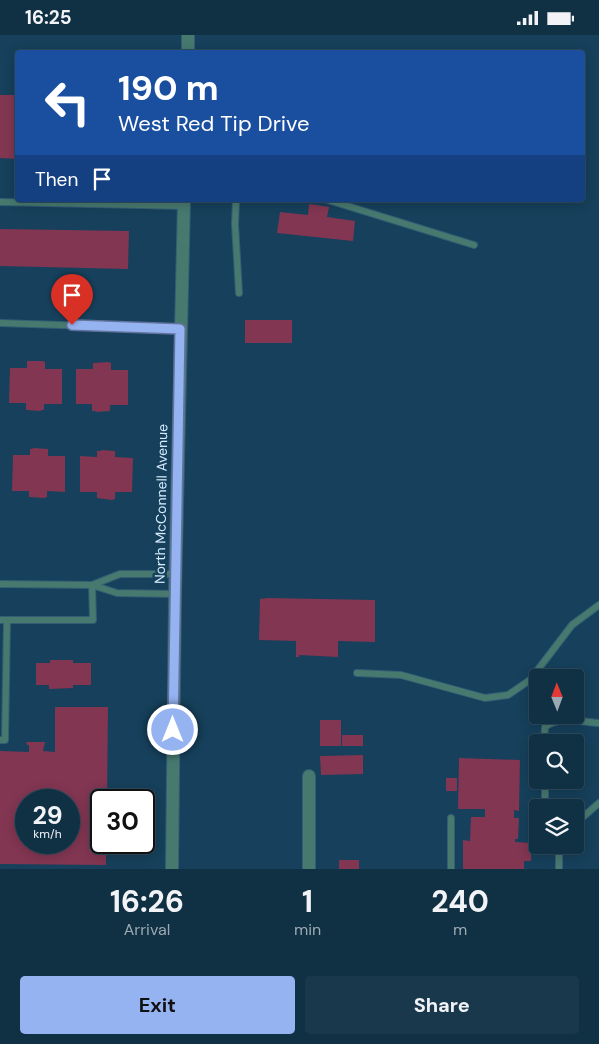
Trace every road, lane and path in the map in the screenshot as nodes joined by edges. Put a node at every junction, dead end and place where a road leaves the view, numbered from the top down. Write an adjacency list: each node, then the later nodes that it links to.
1 (188, 35): 2 (street)
2 (188, 50)
3 (0, 202): 6 (lane)
4 (236, 202): 8 (lane)
5 (334, 202): 7 (lane)
6 (184, 203): 10 (street, North McConnell Avenue)
7 (474, 245)
8 (239, 293)
9 (0, 323): 10 (lane)
10 (180, 329): 11 (street, North McConnell Avenue)
11 (175, 575): 13 (lane); 14 (street, North McConnell Avenue)
12 (0, 584): 13 (lane)
13 (92, 585): 14 (lane); 16 (lane)
14 (174, 594): 26 (street, North McConnell Avenue)
15 (599, 605): 17 (lane)
16 (3, 620): 20 (lane)
17 (357, 673)
18 (599, 723): 19 (lane)
19 (545, 734)
20 (0, 739)
21 (309, 776): 27 (street)
22 (599, 803): 23 (lane)
23 (584, 816)
24 (451, 818): 28 (lane)
25 (559, 854): 29 (lane)
26 (172, 869)
27 (309, 869)
28 (451, 869)
29 (559, 869)

